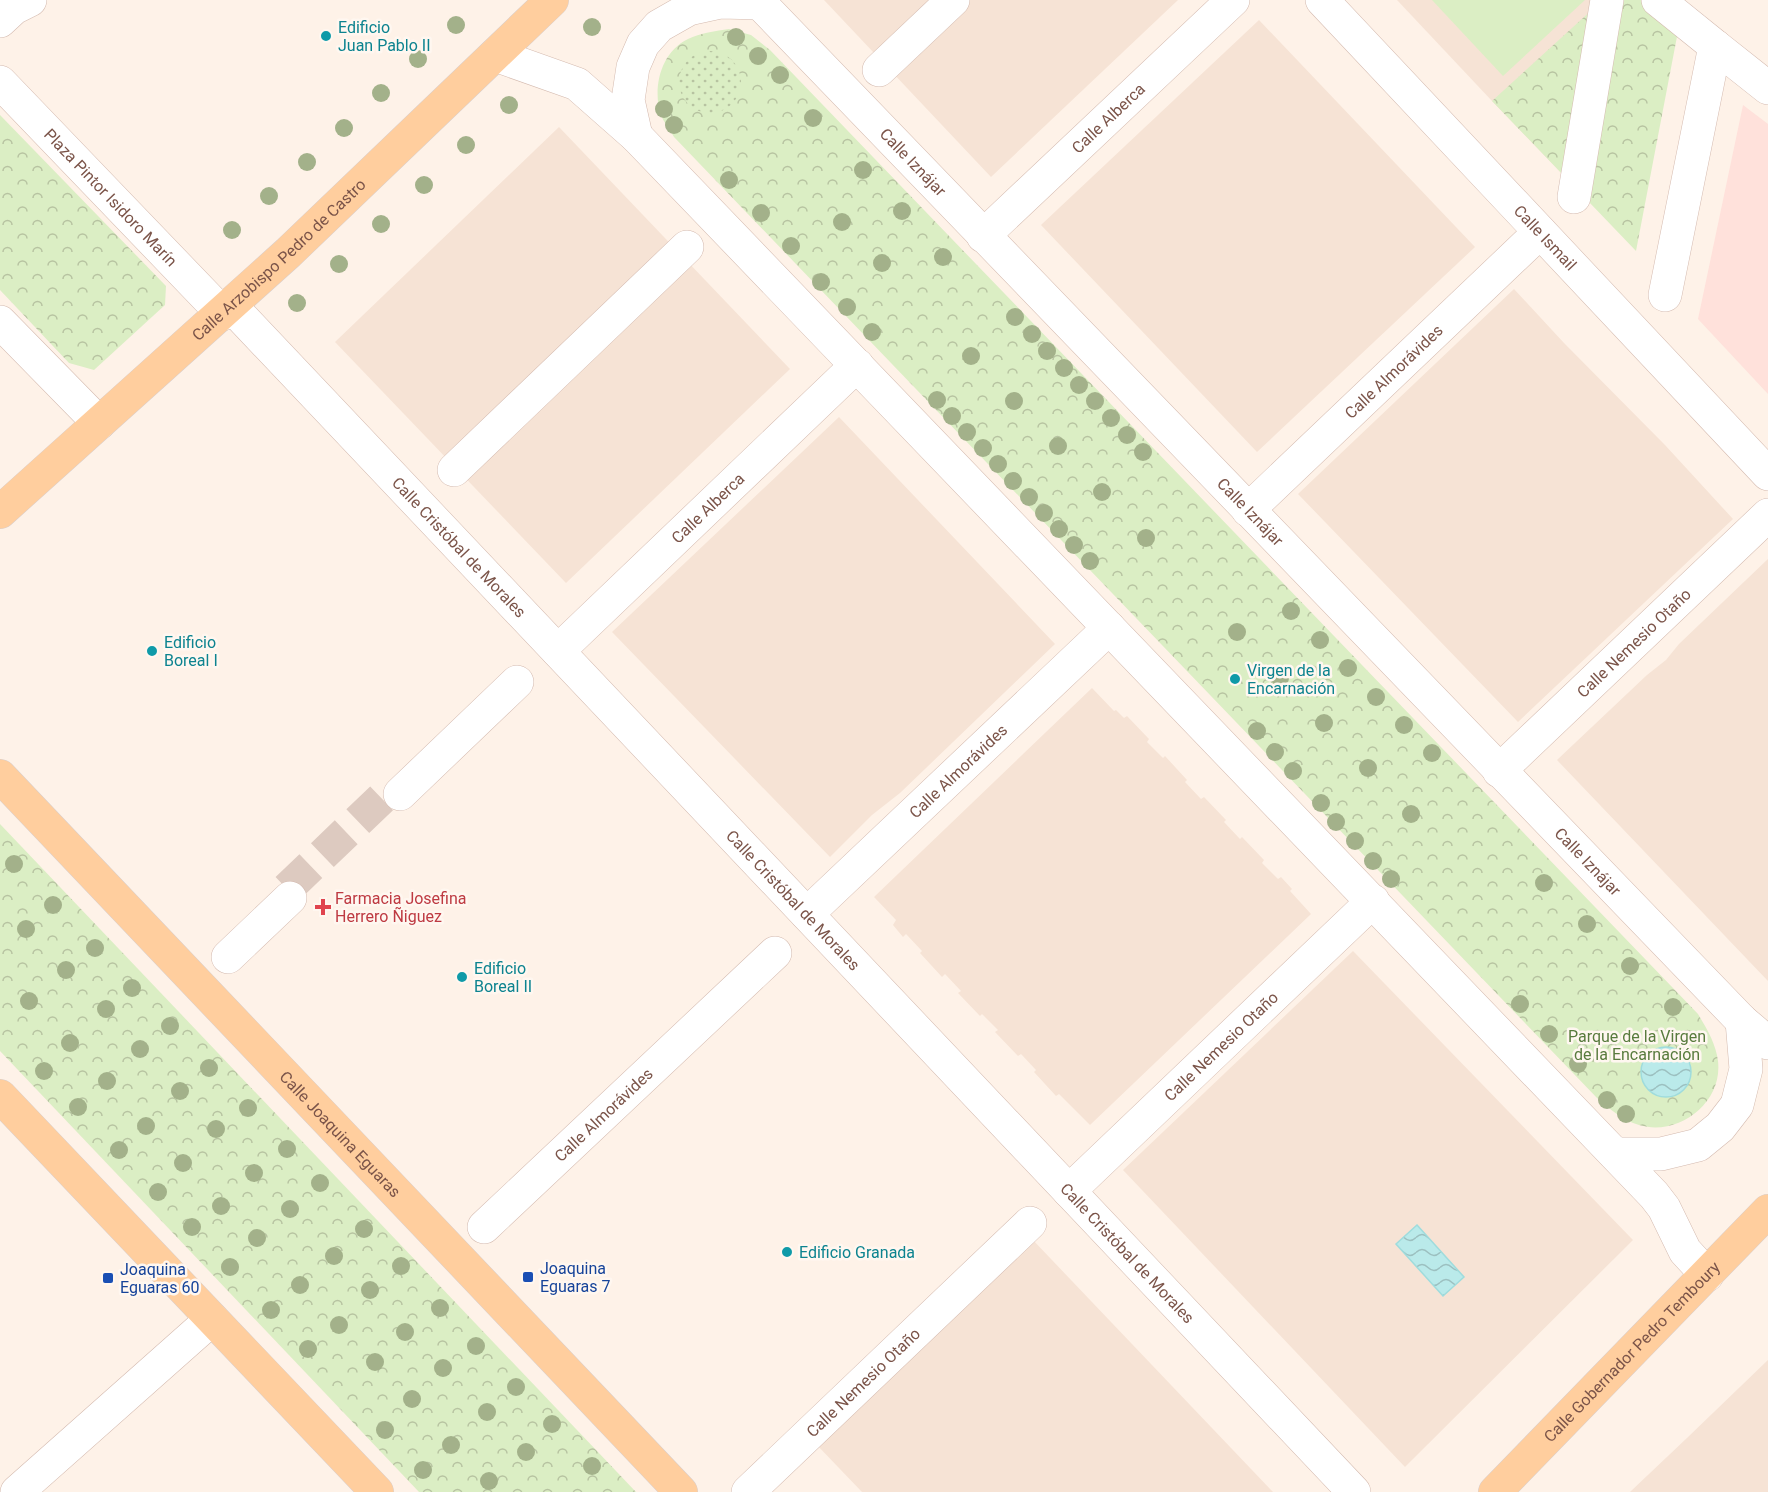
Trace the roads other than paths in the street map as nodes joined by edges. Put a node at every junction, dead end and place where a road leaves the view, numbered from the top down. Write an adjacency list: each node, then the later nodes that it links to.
1 (30, 0): 9 (street)
2 (552, 0): 11 (main road, Calle Arzobispo Pedro de Castro)
3 (952, 0): 12 (street)
4 (1233, 0): 18 (street, Calle Alberca)
5 (1322, 0): 17 (street, Calle Ismail)
6 (1607, 0): 16 (street)
7 (1658, 0): 10 (street)
8 (758, 2): 15 (street, Calle Iznájar); 18 (street, Calle Iznájar)
9 (0, 21)
10 (1715, 46): 14 (street); 20 (street)
11 (495, 55): 15 (street); 21 (main road, Calle Arzobispo Pedro de Castro)
12 (879, 70)
13 (0, 82): 21 (street, Plaza Pintor Isidoro Marín)
14 (1768, 88)
15 (636, 136): 23 (street)
16 (1574, 197)
17 (1540, 232): 26 (street, Calle Ismail); 27 (street, Calle Almorávides)
18 (983, 236): 27 (street, Calle Iznájar)
19 (687, 247): 25 (street)
20 (1665, 295)
21 (227, 310): 24 (main road, Calle Arzobispo Pedro de Castro); 31 (street, Calle Cristóbal de Morales)
22 (6, 338): 24 (street)
23 (857, 365): 30 (street); 31 (street, Calle Alberca)
24 (99, 423): 28 (main road, Calle Arzobispo Pedro de Castro)
25 (454, 470)
26 (1768, 474)
27 (1248, 510): 33 (street, Calle Iznájar)
28 (0, 512)
29 (1768, 515): 33 (street, Calle Nemesio Otaño)
30 (1109, 628): 37 (street); 38 (street, Calle Almorávides)
31 (558, 651): 38 (street, Calle Cristóbal de Morales)
32 (517, 682): 35 (street)
33 (1500, 771): 41 (street, Calle Iznájar)
34 (0, 776): 53 (main road, Calle Joaquina Eguaras)
35 (392, 801)
36 (292, 896): 40 (street)
37 (1373, 901): 44 (street); 45 (street, Calle Nemesio Otaño)
38 (807, 914): 45 (street, Calle Cristóbal de Morales)
39 (775, 953): 48 (street, Calle Almorávides)
40 (228, 957)
41 (1742, 1021): 42 (street, Calle Iznájar); 44 (street)
42 (1768, 1043)
43 (0, 1096): 50 (main road)
44 (1615, 1154): 49 (street)
45 (1069, 1191): 55 (street, Calle Cristóbal de Morales)
46 (1768, 1211): 49 (main road, Calle Gobernador Pedro Temboury)
47 (1030, 1223): 54 (street, Calle Nemesio Otaño)
48 (484, 1227)
49 (1707, 1275): 56 (main road, Calle Gobernador Pedro Temboury)
50 (212, 1319): 51 (street); 52 (main road)
51 (17, 1492)
52 (377, 1492)
53 (681, 1492)
54 (748, 1492)
55 (1354, 1492)
56 (1495, 1492)

